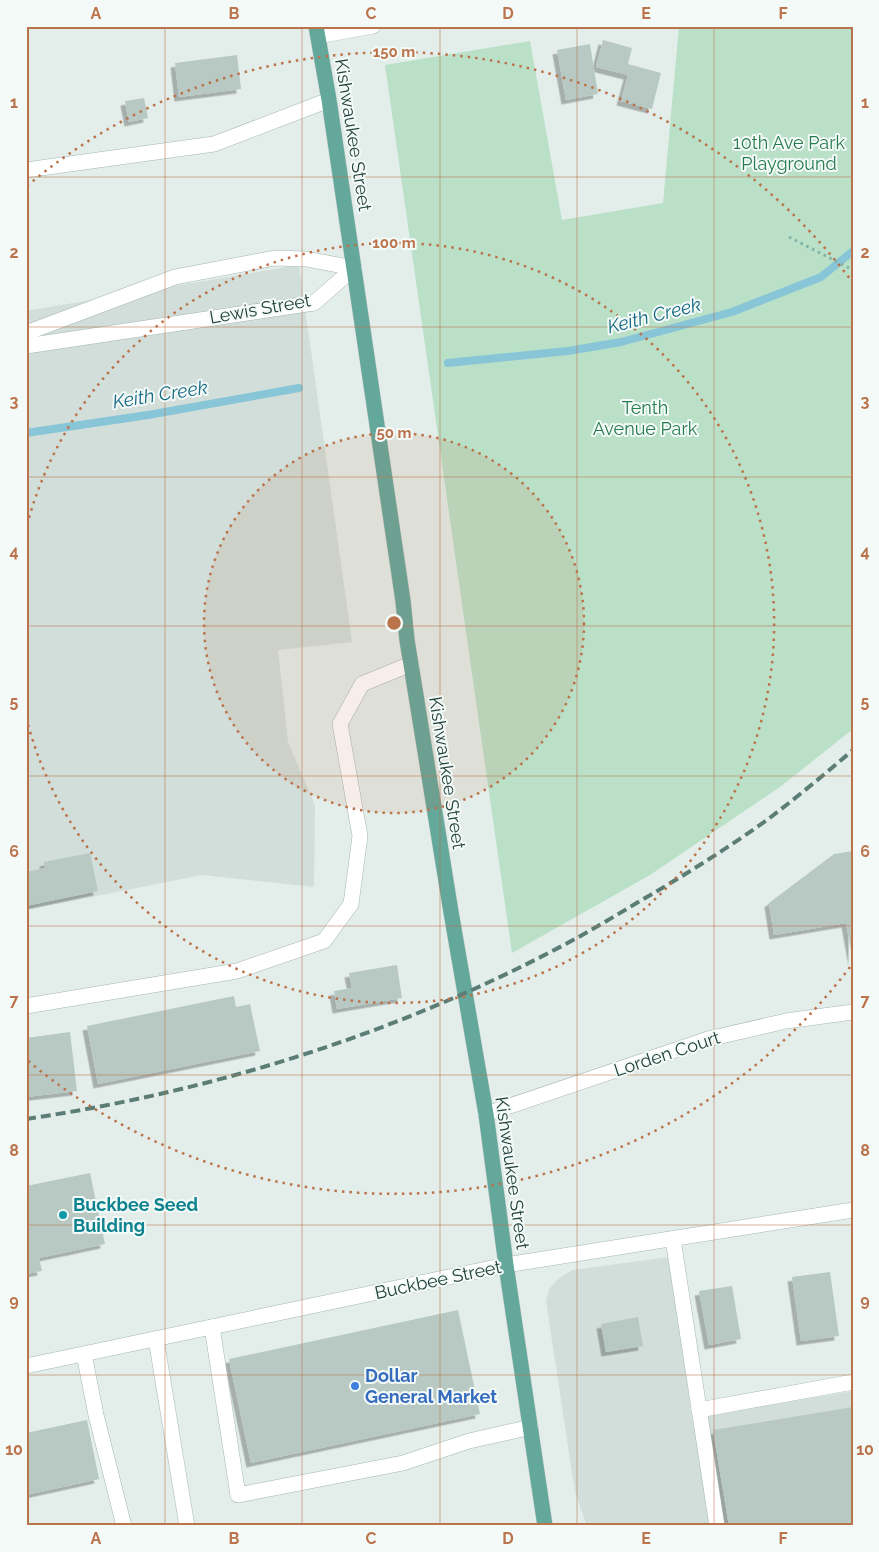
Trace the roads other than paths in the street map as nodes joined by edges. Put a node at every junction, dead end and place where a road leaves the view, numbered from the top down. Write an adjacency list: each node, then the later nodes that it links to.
1 (373, 26): 2 (street)
2 (317, 31): 3 (main road, Kishwaukee Street)
3 (329, 100): 4 (street); 5 (main road, Kishwaukee Street)
4 (26, 170)
5 (354, 268): 6 (street); 7 (street, Lewis Street); 8 (main road, Kishwaukee Street)
6 (26, 333)
7 (26, 346)
8 (411, 664): 9 (street); 11 (main road, Kishwaukee Street)
9 (26, 1006)
10 (853, 1012): 11 (street, Lorden Court)
11 (486, 1114): 14 (main road, Kishwaukee Street)
12 (853, 1210): 13 (street, Buckbee Street)
13 (673, 1239): 14 (street, Buckbee Street); 20 (street)
14 (506, 1265): 15 (street, Buckbee Street); 21 (main road, Kishwaukee Street)
15 (212, 1327): 16 (street, Buckbee Street); 21 (street)
16 (156, 1339): 17 (street, Buckbee Street); 23 (street)
17 (84, 1354): 18 (street, Buckbee Street); 22 (street)
18 (26, 1366)
19 (853, 1382): 20 (street)
20 (699, 1410): 25 (street)
21 (530, 1427): 24 (main road, Kishwaukee Street)
22 (124, 1526)
23 (187, 1526)
24 (545, 1526)
25 (716, 1526)

